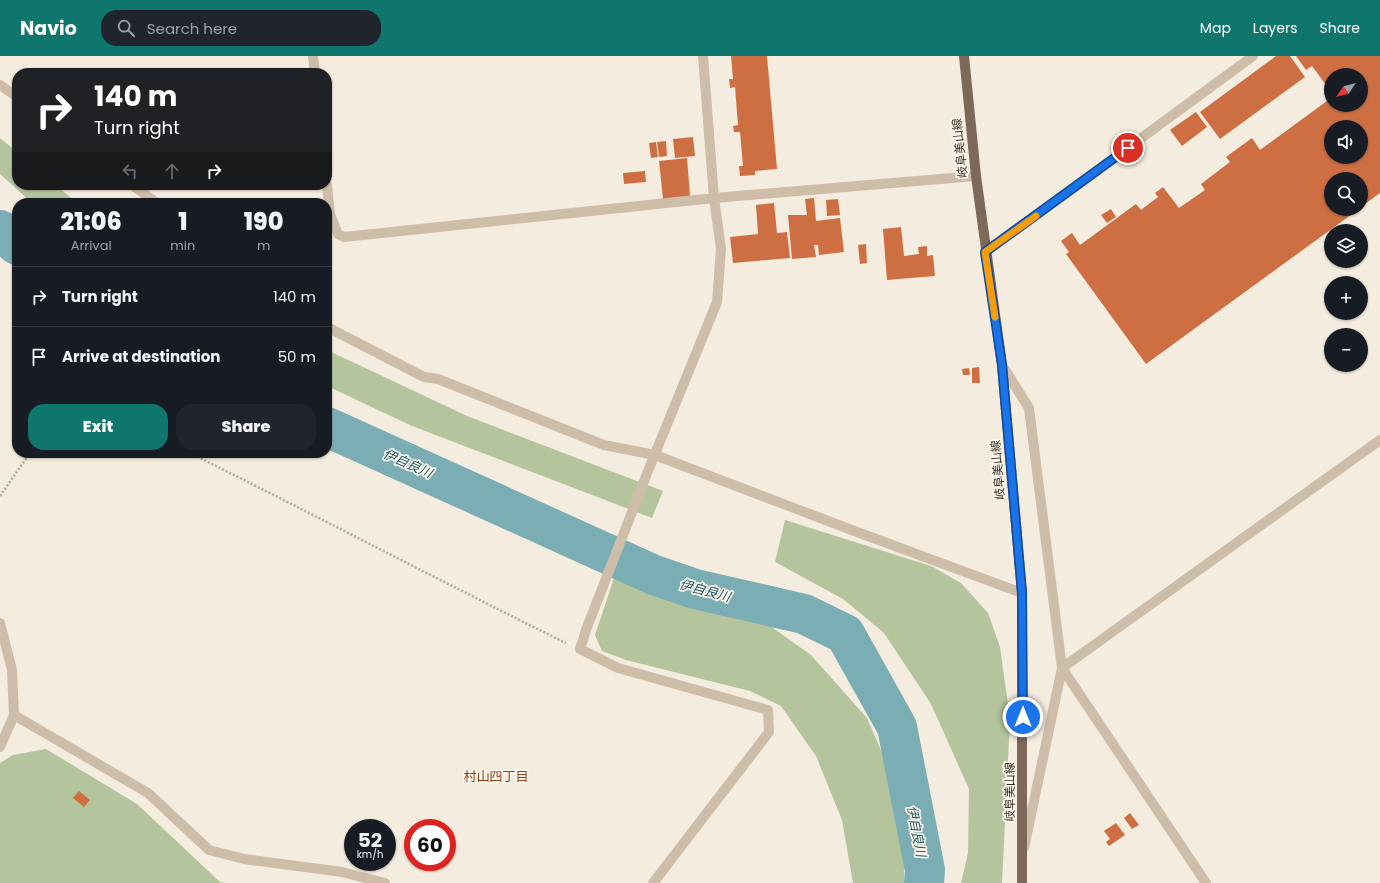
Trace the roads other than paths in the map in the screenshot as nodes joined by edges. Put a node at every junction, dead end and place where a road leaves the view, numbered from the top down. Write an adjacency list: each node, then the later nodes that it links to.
1 (314, 56): 5 (street)
2 (703, 56): 11 (street)
3 (964, 56): 8 (main road, 岐阜美山線)
4 (1253, 56): 13 (street)
5 (315, 68)
6 (0, 85): 7 (street)
7 (12, 93)
8 (976, 176): 11 (street); 13 (main road, 岐阜美山線)
9 (139, 190): 10 (street)
10 (150, 198)
11 (714, 198): 12 (street); 17 (street)
12 (332, 219)
13 (985, 252): 15 (main road, 岐阜美山線)
14 (332, 330): 17 (street)
15 (1002, 365): 18 (main road, 岐阜美山線); 20 (street)
16 (1380, 440): 20 (street)
17 (655, 455): 18 (street); 25 (street)
18 (1022, 593): 23 (main road, 岐阜美山線)
19 (0, 623): 21 (street)
20 (1062, 668): 23 (street); 27 (street)
21 (14, 715): 22 (street); 24 (street)
22 (0, 747)
23 (1023, 856): 26 (main road, 岐阜美山線)
24 (385, 883)
25 (653, 883)
26 (1022, 883)
27 (1206, 883)

